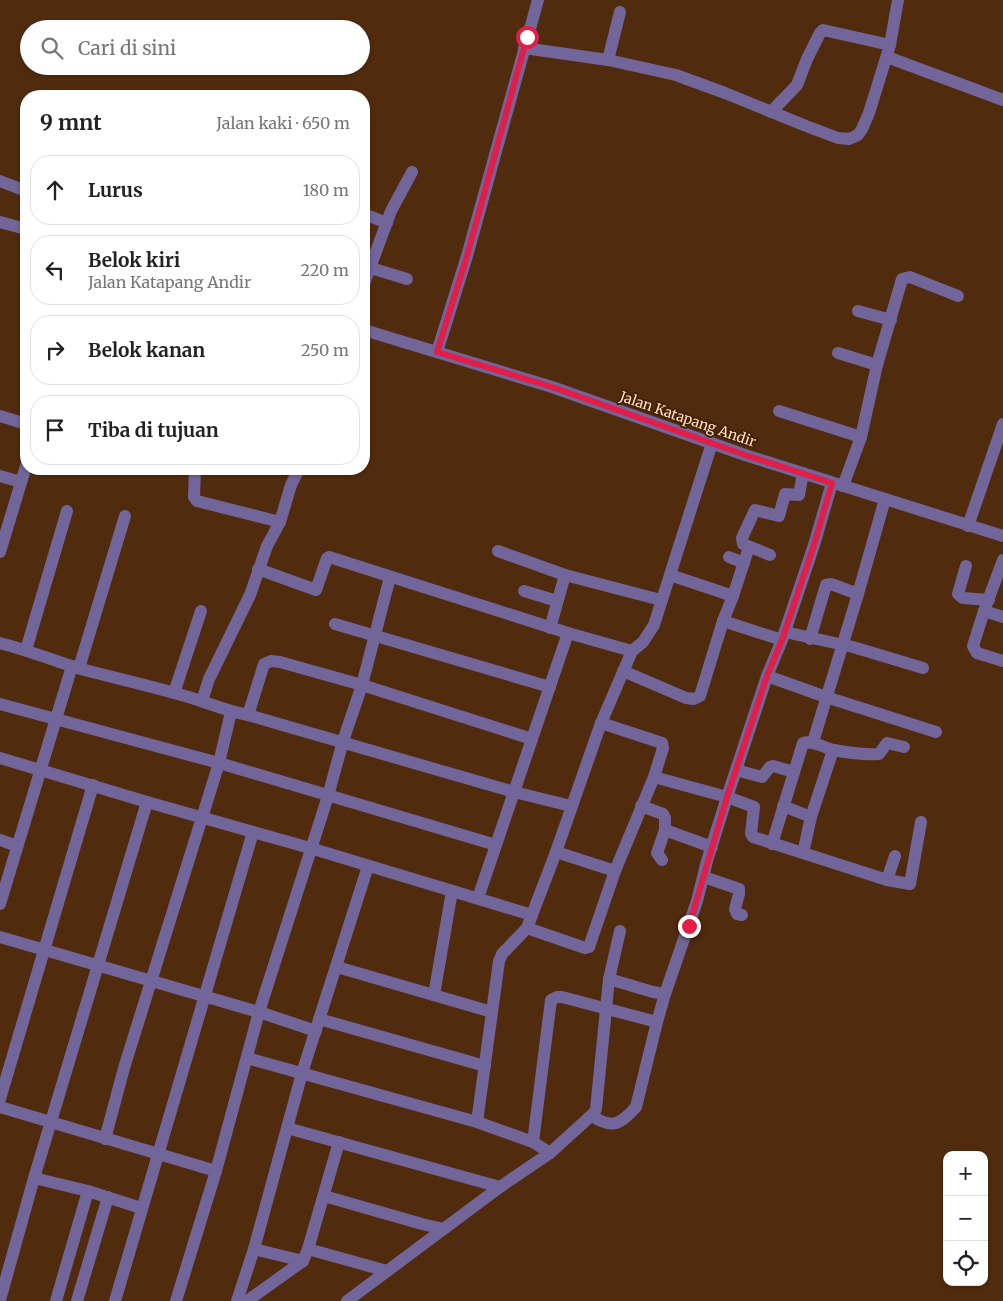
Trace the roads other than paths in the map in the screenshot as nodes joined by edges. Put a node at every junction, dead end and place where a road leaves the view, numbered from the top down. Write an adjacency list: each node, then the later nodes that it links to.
1 (538, 0): 4 (street)
2 (898, 0): 5 (street)
3 (620, 12): 6 (street)
4 (524, 48): 6 (street); 23 (street)
5 (889, 51): 7 (street); 8 (street); 8 (street)
6 (608, 60): 8 (street)
7 (1003, 100)
8 (771, 112)
9 (412, 172): 14 (street)
10 (0, 183): 11 (street)
11 (20, 189)
12 (370, 216): 14 (street)
13 (0, 222): 15 (street)
14 (387, 223): 16 (street)
15 (20, 227)
16 (370, 260)
17 (370, 268): 18 (street)
18 (407, 279)
19 (958, 296): 21 (street)
20 (858, 311): 21 (street)
21 (891, 320): 25 (street)
22 (370, 332): 23 (street, Jalan Katapang Andir)
23 (437, 352): 31 (street, Jalan Katapang Andir)
24 (838, 353): 25 (street)
25 (877, 365): 30 (street)
26 (779, 410): 30 (street)
27 (0, 416): 28 (street)
28 (20, 422)
29 (1003, 424): 43 (street)
30 (861, 437): 38 (street)
31 (712, 443): 32 (street, Jalan Katapang Andir); 55 (street)
32 (803, 473): 38 (street, Jalan Katapang Andir); 45 (street)
33 (23, 475): 37 (street)
34 (195, 475): 42 (street)
35 (296, 475): 42 (street)
36 (0, 476): 37 (street)
37 (21, 482): 47 (street)
38 (838, 484): 39 (street, Jalan Katapang Andir); 70 (street)
39 (885, 499): 43 (street, Jalan Katapang Andir); 58 (street)
40 (67, 510): 74 (street)
41 (125, 516): 77 (street)
42 (280, 522): 53 (street)
43 (968, 526): 44 (street, Jalan Katapang Andir)
44 (1003, 536)
45 (749, 547): 48 (street); 51 (street)
46 (498, 551): 54 (street)
47 (0, 552)
48 (770, 555)
49 (730, 557): 51 (street)
50 (1003, 560): 62 (street)
51 (744, 562): 59 (street)
52 (966, 566): 62 (street)
53 (258, 569): 56 (street); 85 (street)
54 (565, 575): 60 (street); 61 (street)
55 (670, 575): 59 (street); 60 (street)
56 (390, 577): 67 (street); 69 (street)
57 (524, 591): 61 (street)
58 (858, 594): 71 (street); 73 (street)
59 (733, 596): 65 (street)
60 (661, 600): 75 (street)
61 (557, 601): 67 (street)
62 (986, 605): 64 (street); 76 (street)
63 (201, 611): 83 (street)
64 (1003, 617)
65 (723, 621): 70 (street); 79 (street)
66 (335, 624): 69 (street)
67 (550, 628): 68 (street)
68 (568, 634): 75 (street); 82 (street)
69 (376, 635): 81 (street); 82 (street)
70 (784, 636): 71 (street); 80 (street)
71 (810, 639): 73 (street)
72 (0, 643): 74 (street)
73 (842, 646): 78 (street); 84 (street)
74 (26, 650): 77 (street)
75 (632, 651): 79 (street)
76 (1003, 661)
77 (76, 667): 83 (street); 89 (street)
78 (923, 668)
79 (623, 671): 90 (street)
80 (767, 676): 84 (street); 99 (street)
81 (362, 685): 88 (street); 92 (street); 93 (street)
82 (550, 687): 92 (street)
83 (174, 693): 85 (street)
84 (826, 697): 91 (street); 94 (street)
85 (202, 700): 87 (street)
86 (0, 704): 89 (street)
87 (231, 712): 88 (street); 98 (street)
88 (248, 715): 93 (street)
89 (56, 720): 98 (street); 100 (street)
90 (601, 723): 102 (street); 108 (street)
91 (936, 732)
92 (532, 739): 104 (street)
93 (343, 741): 104 (street); 105 (street)
94 (813, 742): 96 (street); 101 (street)
95 (904, 747): 96 (street)
96 (833, 750): 111 (street)
97 (0, 758): 100 (street)
98 (218, 763): 105 (street); 112 (street)
99 (736, 770): 101 (street); 106 (street)
100 (40, 771): 103 (street); 119 (street)
101 (794, 772): 110 (street)
102 (654, 777): 106 (street); 109 (street)
103 (93, 785): 107 (street); 139 (street)
104 (514, 792): 108 (street); 118 (street)
105 (328, 796): 118 (street); 121 (street)
106 (727, 797): 117 (street); 120 (street)
107 (147, 802): 112 (street); 140 (street)
108 (571, 806): 122 (street)
109 (641, 806): 114 (street); 127 (street)
110 (783, 806): 111 (street); 117 (street)
111 (812, 817): 123 (street)
112 (202, 818): 115 (street); 143 (street)
113 (922, 822): 129 (street)
114 (665, 830): 120 (street); 125 (street)
115 (253, 832): 121 (street); 146 (street)
116 (0, 840): 119 (street)
117 (772, 844): 123 (street)
118 (496, 845): 132 (street)
119 (17, 846): 130 (street)
120 (712, 846): 128 (street)
121 (310, 848): 126 (street); 148 (street)
122 (556, 852): 127 (street); 134 (street)
123 (803, 852): 129 (street)
124 (895, 856): 129 (street)
125 (662, 860)
126 (368, 866): 131 (street); 141 (street)
127 (615, 871): 136 (street)
128 (704, 877): 135 (street); 144 (street)
129 (886, 880)
130 (2, 886): 133 (street)
131 (452, 891): 132 (street); 145 (street)
132 (478, 898): 134 (street)
133 (0, 904)
134 (532, 915): 136 (street)
135 (742, 915)
136 (527, 928): 149 (street)
137 (620, 931): 142 (street)
138 (0, 937): 139 (street)
139 (44, 949): 140 (street); 155 (street)
140 (97, 966): 143 (street); 159 (street)
141 (337, 967): 145 (street); 151 (street)
142 (608, 979): 144 (street); 147 (street)
143 (152, 981): 146 (street); 161 (street)
144 (665, 994): 150 (street)
145 (434, 995): 149 (street)
146 (206, 997): 148 (street); 164 (street)
147 (605, 1009): 150 (street); 157 (street); 163 (street)
148 (259, 1012): 151 (street); 152 (street)
149 (492, 1012): 153 (street)
150 (657, 1022): 157 (street)
151 (318, 1025): 153 (street); 154 (street)
152 (247, 1058): 154 (street); 166 (street)
153 (484, 1066): 158 (street)
154 (302, 1073): 158 (street); 160 (street)
155 (0, 1099)
156 (0, 1107): 159 (street)
157 (592, 1116): 165 (street)
158 (477, 1122): 163 (street)
159 (50, 1123): 161 (street); 167 (street)
160 (287, 1128): 162 (street); 175 (street)
161 (105, 1139): 164 (street)
162 (340, 1142): 168 (street); 170 (street)
163 (533, 1142): 165 (street)
164 (158, 1153): 166 (street); 172 (street)
165 (550, 1153): 168 (street)
166 (216, 1171): 182 (street)
167 (34, 1178): 169 (street); 178 (street)
168 (500, 1187): 173 (street)
169 (88, 1191): 171 (street); 179 (street)
170 (324, 1196): 173 (street); 174 (street)
171 (108, 1197): 172 (street); 180 (street)
172 (141, 1208): 181 (street)
173 (444, 1229): 177 (street)
174 (308, 1248): 176 (street); 177 (street)
175 (254, 1249): 176 (street); 183 (street)
176 (302, 1261): 184 (street)
177 (387, 1271): 185 (street)
178 (0, 1300)
179 (56, 1301)
180 (77, 1301)
181 (115, 1301)
182 (176, 1301)
183 (237, 1301)
184 (247, 1301)
185 (347, 1301)

